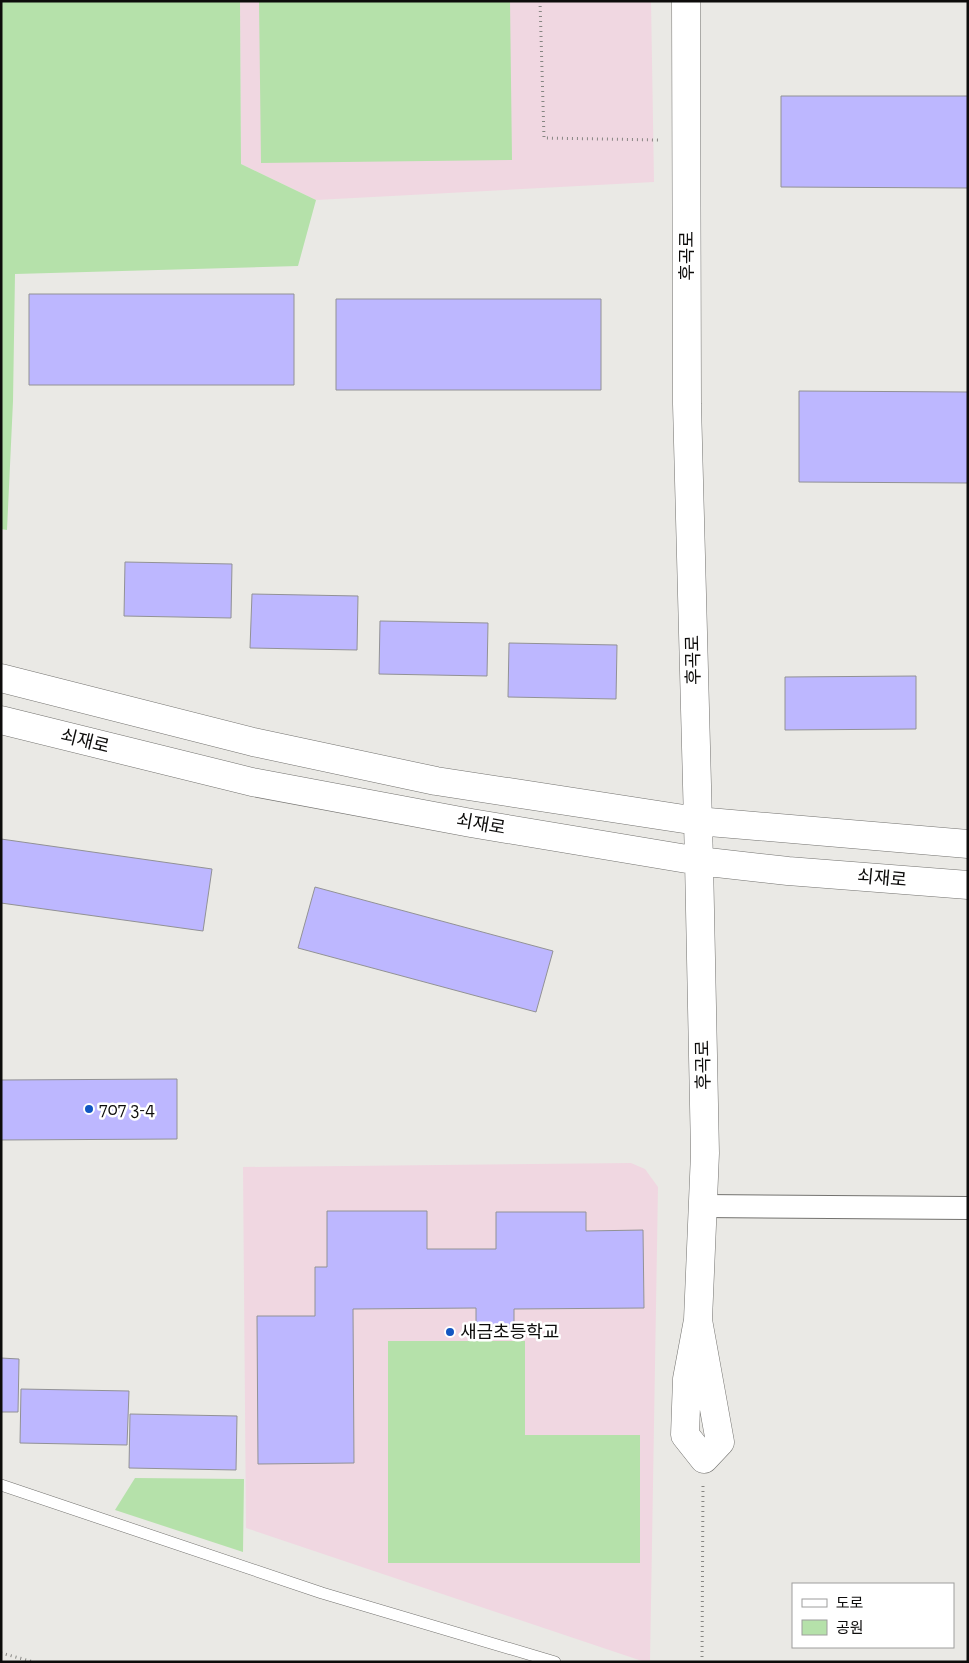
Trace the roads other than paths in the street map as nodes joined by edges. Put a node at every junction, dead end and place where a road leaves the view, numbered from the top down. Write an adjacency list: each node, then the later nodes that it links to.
1 (686, 1): 4 (street, 후곡로)
2 (1, 678): 4 (street, 쇠재로)
3 (1, 720): 6 (street, 쇠재로)
4 (697, 821): 5 (street, 쇠재로); 6 (street, 후곡로)
5 (968, 844)
6 (699, 861): 7 (street, 쇠재로); 8 (street, 후곡로)
7 (968, 885)
8 (703, 1206): 9 (street); 10 (street, 후곡로)
9 (968, 1208)
10 (704, 1460)
11 (1, 1485): 12 (lane)
12 (555, 1662)

